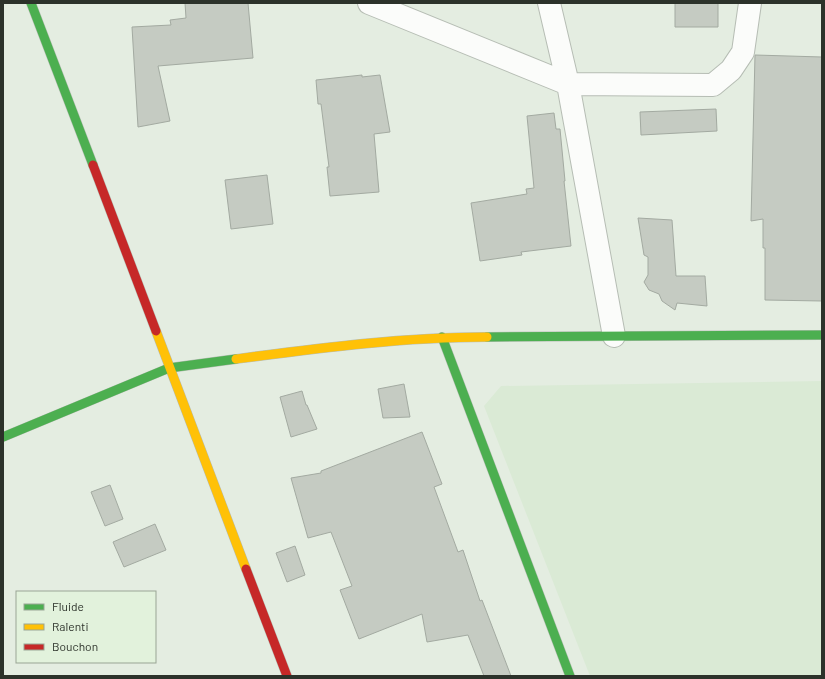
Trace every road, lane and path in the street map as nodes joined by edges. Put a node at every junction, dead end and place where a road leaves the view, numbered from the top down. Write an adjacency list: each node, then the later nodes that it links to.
1 (31, 3): 9 (street)
2 (369, 3): 5 (street)
3 (549, 3): 5 (street)
4 (750, 3): 5 (street)
5 (568, 84): 7 (street)
6 (822, 335): 7 (street)
7 (614, 336): 8 (street)
8 (442, 337): 9 (street); 12 (street)
9 (169, 368): 10 (street); 11 (street)
10 (3, 437)
11 (287, 676)
12 (570, 676)

